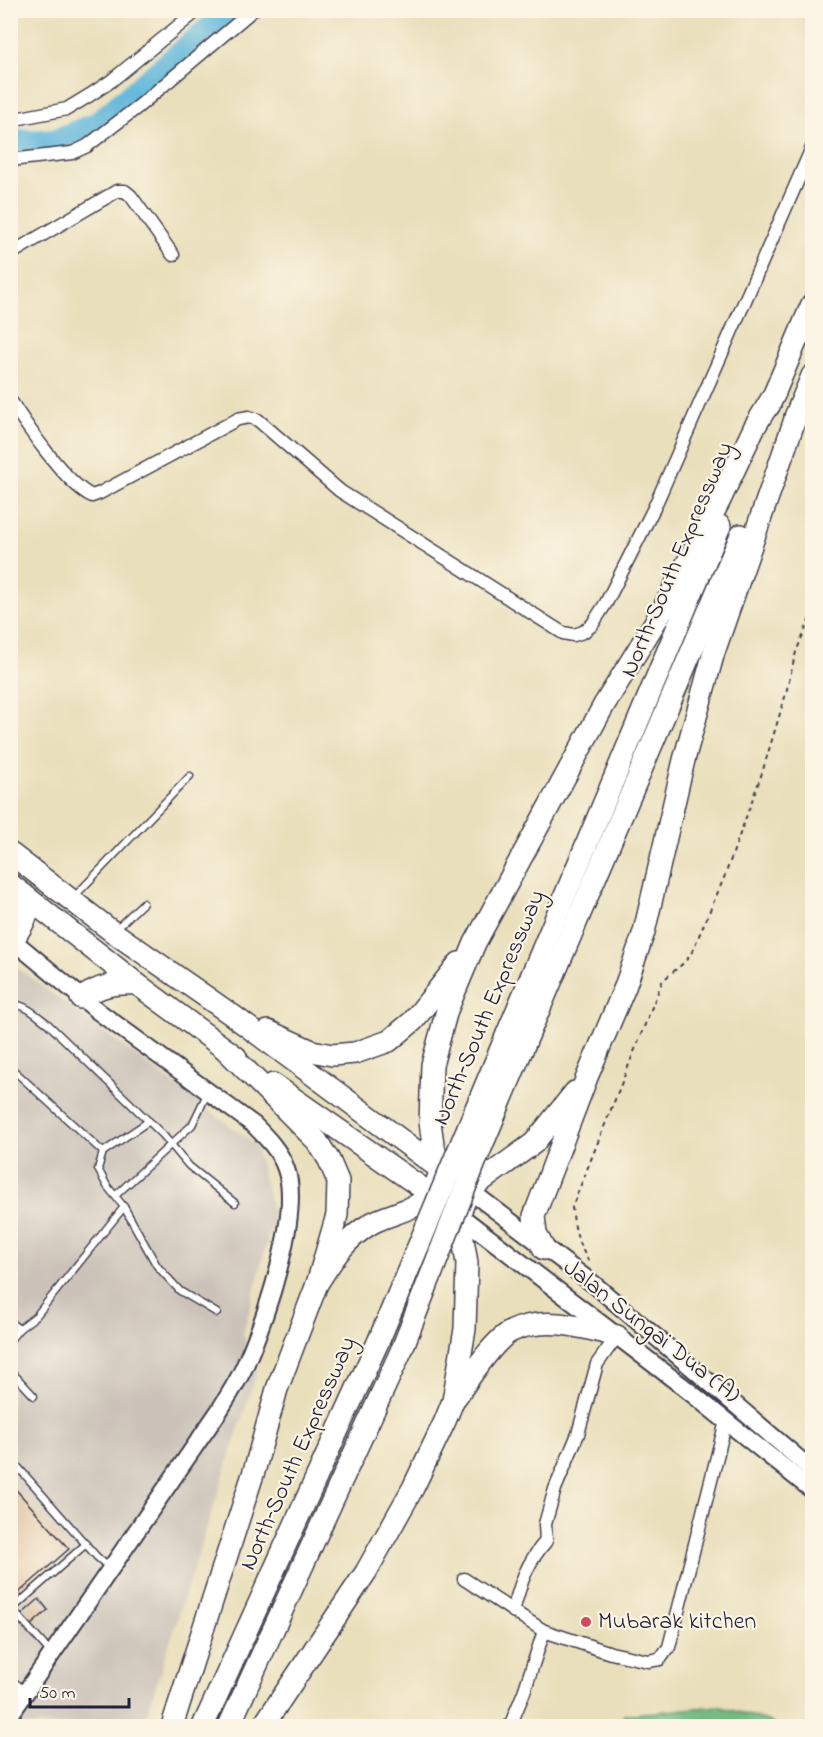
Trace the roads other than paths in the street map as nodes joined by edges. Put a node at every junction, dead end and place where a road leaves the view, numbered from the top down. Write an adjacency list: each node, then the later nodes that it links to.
1 (198, 10): 3 (street)
2 (254, 10): 5 (street)
3 (10, 120)
4 (813, 148): 11 (street)
5 (10, 160)
6 (10, 254): 7 (street)
7 (173, 255)
8 (813, 304): 10 (highway, North–South Expressway)
9 (813, 376): 12 (highway, North–South Expressway)
10 (775, 393): 20 (highway); 25 (highway, North–South Expressway)
11 (10, 400)
12 (800, 405): 25 (highway, North–South Expressway); 28 (highway)
13 (190, 776): 16 (lane)
14 (10, 853): 16 (highway)
15 (17, 889): 19 (highway); 21 (highway)
16 (72, 900): 18 (highway)
17 (143, 903): 18 (lane)
18 (113, 932): 24 (highway)
19 (12, 939): 22 (main road)
20 (475, 943): 24 (highway); 33 (highway)
21 (137, 984): 22 (highway); 26 (highway)
22 (81, 998): 29 (main road)
23 (10, 1004): 30 (lane)
24 (232, 1015): 33 (highway)
25 (516, 1039): 65 (highway, North–South Expressway, bridge); 66 (highway, North–South Expressway, bridge)
26 (226, 1050): 35 (highway); 41 (highway)
27 (10, 1067): 32 (lane)
28 (587, 1077): 34 (highway); 40 (highway)
29 (208, 1092): 31 (lane); 55 (main road)
30 (149, 1121): 31 (lane); 32 (lane)
31 (171, 1144): 36 (lane); 37 (lane)
32 (103, 1152): 36 (lane)
33 (441, 1170): 34 (highway); 35 (highway)
34 (469, 1190): 39 (highway); 40 (main road, Jalan Sungai Dua (A))
35 (430, 1194): 39 (highway); 41 (highway)
36 (116, 1195): 38 (lane)
37 (235, 1203)
38 (124, 1207): 42 (lane); 44 (lane)
39 (459, 1215): 45 (main road, Jalan Sungai Dua (A)); 49 (highway)
40 (544, 1249): 52 (main road, Jalan Sungai Dua (A))
41 (317, 1284): 64 (highway)
42 (217, 1313)
43 (10, 1322): 44 (lane)
44 (19, 1329): 46 (lane)
45 (616, 1336): 49 (highway); 50 (main road, Jalan Sungai Dua (A)); 58 (street)
46 (10, 1340)
47 (10, 1370): 48 (lane)
48 (34, 1396)
49 (453, 1401): 67 (highway)
50 (726, 1421): 53 (main road, Jalan Sungai Dua (A)); 59 (street)
51 (10, 1458): 54 (lane)
52 (813, 1470)
53 (813, 1490)
54 (86, 1544): 55 (lane); 57 (lane)
55 (111, 1569): 60 (main road)
56 (464, 1579): 58 (street)
57 (11, 1609): 60 (lane)
58 (513, 1611): 59 (street)
59 (544, 1631): 68 (street)
60 (53, 1656): 62 (main road)
61 (10, 1679): 62 (lane)
62 (27, 1691): 63 (main road)
63 (10, 1715)
64 (172, 1726)
65 (203, 1726)
66 (229, 1726)
67 (263, 1726)
68 (510, 1726)

